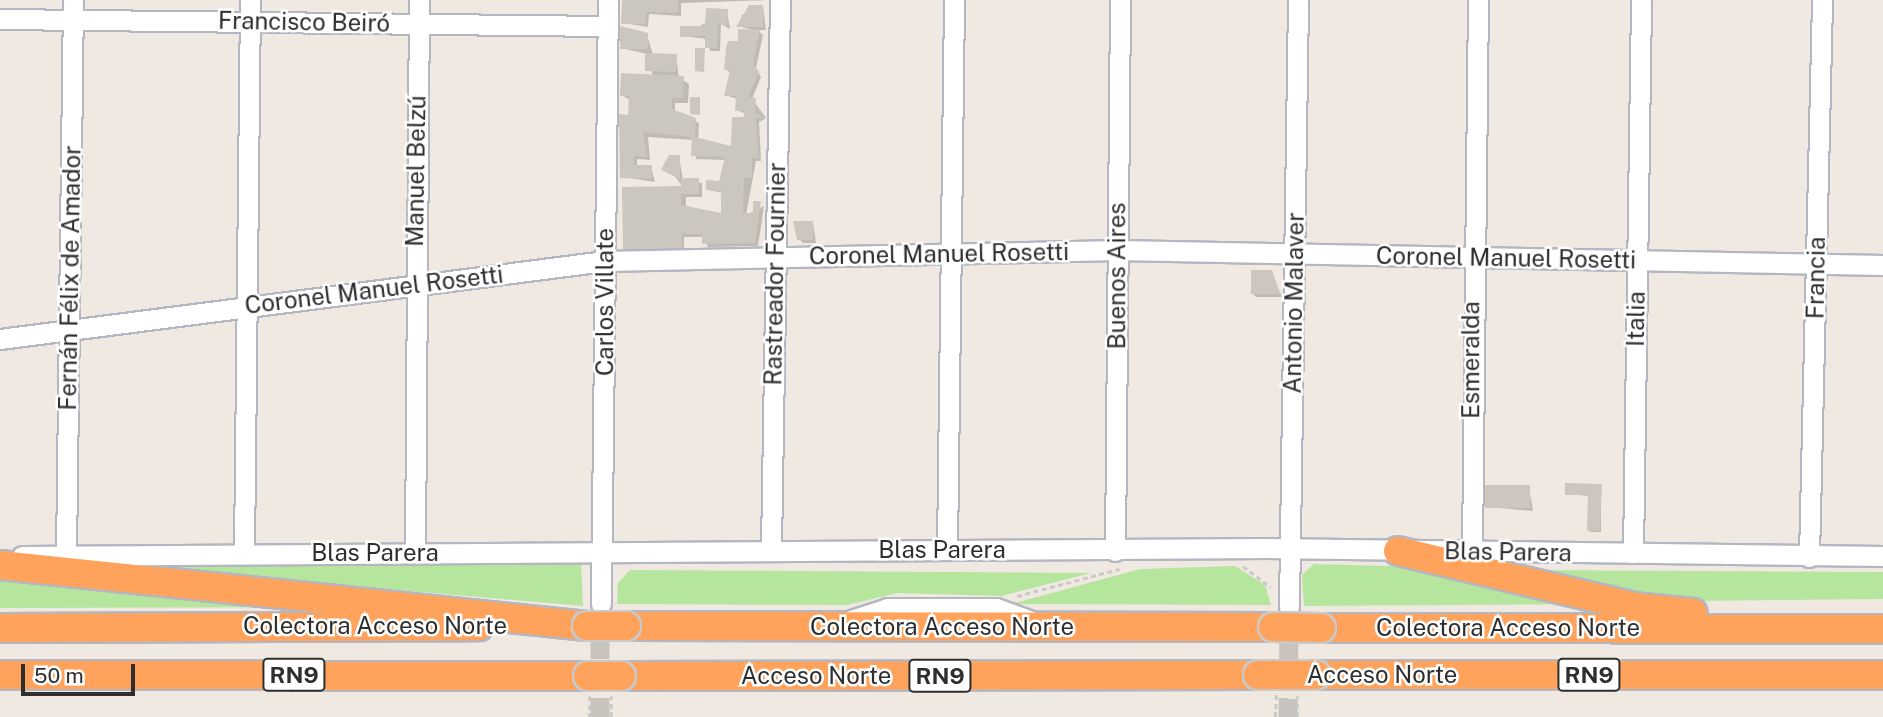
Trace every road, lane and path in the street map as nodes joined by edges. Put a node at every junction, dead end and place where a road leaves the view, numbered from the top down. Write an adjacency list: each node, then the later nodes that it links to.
1 (250, 0): 13 (street)
2 (419, 0): 14 (street, Manuel Belzú)
3 (608, 0): 15 (street, Carlos Villate)
4 (780, 0): 19 (street, Rastreador Fournier)
5 (954, 0): 18 (street)
6 (1120, 0): 16 (street, Buenos Aires)
7 (1298, 0): 17 (street, Antonio Malaver)
8 (1478, 0): 20 (street, Esmeralda)
9 (1641, 0): 21 (street, Italia)
10 (1822, 0): 23 (street, Francia)
11 (73, 9): 12 (street, Francisco Beiró); 13 (street, Francisco Beiró); 27 (street, Fernán Félix de Amador)
12 (0, 19)
13 (249, 21): 14 (street, Francisco Beiró); 26 (street)
14 (419, 24): 15 (street, Francisco Beiró); 25 (street, Manuel Belzú)
15 (607, 26): 22 (street, Carlos Villate)
16 (1118, 250): 17 (street, Coronel Manuel Rosetti); 18 (street, Coronel Manuel Rosetti); 43 (street, Buenos Aires)
17 (1296, 253): 20 (street, Coronel Manuel Rosetti); 31 (street, Antonio Malaver)
18 (947, 255): 19 (street, Coronel Manuel Rosetti); 33 (street)
19 (774, 258): 22 (street, Coronel Manuel Rosetti); 29 (street, Rastreador Fournier)
20 (1471, 259): 21 (street, Coronel Manuel Rosetti); 35 (street, Esmeralda)
21 (1637, 260): 23 (street, Coronel Manuel Rosetti); 38 (street, Italia)
22 (606, 261): 25 (street, Coronel Manuel Rosetti); 32 (street, Carlos Villate)
23 (1816, 264): 24 (street, Coronel Manuel Rosetti); 42 (street, Francia)
24 (1883, 265)
25 (414, 283): 26 (street, Coronel Manuel Rosetti); 37 (street, Manuel Belzú)
26 (247, 306): 27 (street, Coronel Manuel Rosetti); 36 (street)
27 (69, 331): 28 (street, Coronel Manuel Rosetti); 39 (street, Fernán Félix de Amador)
28 (0, 339)
29 (771, 548): 32 (street, Blas Parera); 33 (street, Blas Parera)
30 (1266, 548): 31 (street, Blas Parera); 43 (street, Blas Parera); 46 (path)
31 (1289, 548): 34 (street, Blas Parera); 46 (street, Antonio Malaver)
32 (603, 549): 37 (street, Blas Parera); 47 (street, Carlos Villate)
33 (947, 550): 43 (street, Blas Parera)
34 (1398, 551): 35 (street, Blas Parera); 49 (highway)
35 (1472, 551): 38 (street, Blas Parera)
36 (244, 553): 37 (street, Blas Parera); 39 (street, Blas Parera)
37 (415, 553)
38 (1633, 554): 42 (street, Blas Parera)
39 (66, 555): 41 (street, Blas Parera)
40 (1883, 556): 42 (street, Blas Parera)
41 (0, 557)
42 (1810, 557)
43 (1121, 559): 45 (path)
44 (0, 565): 47 (highway)
45 (1003, 600)
46 (1280, 610): 47 (highway, Colectora Acceso Norte, bridge); 49 (highway, Colectora Acceso Norte, bridge)
47 (594, 615): 48 (highway, Colectora Acceso Norte)
48 (0, 628)
49 (1853, 629): 50 (highway, Colectora Acceso Norte)
50 (1883, 629)
51 (0, 675): 53 (highway, Acceso Norte / RN9)
52 (1883, 675): 54 (highway, Acceso Norte / RN9)
53 (607, 681): 54 (highway, Acceso Norte / RN9, bridge); 55 (path)
54 (1307, 683): 56 (path)
55 (611, 717)
56 (1297, 717)

